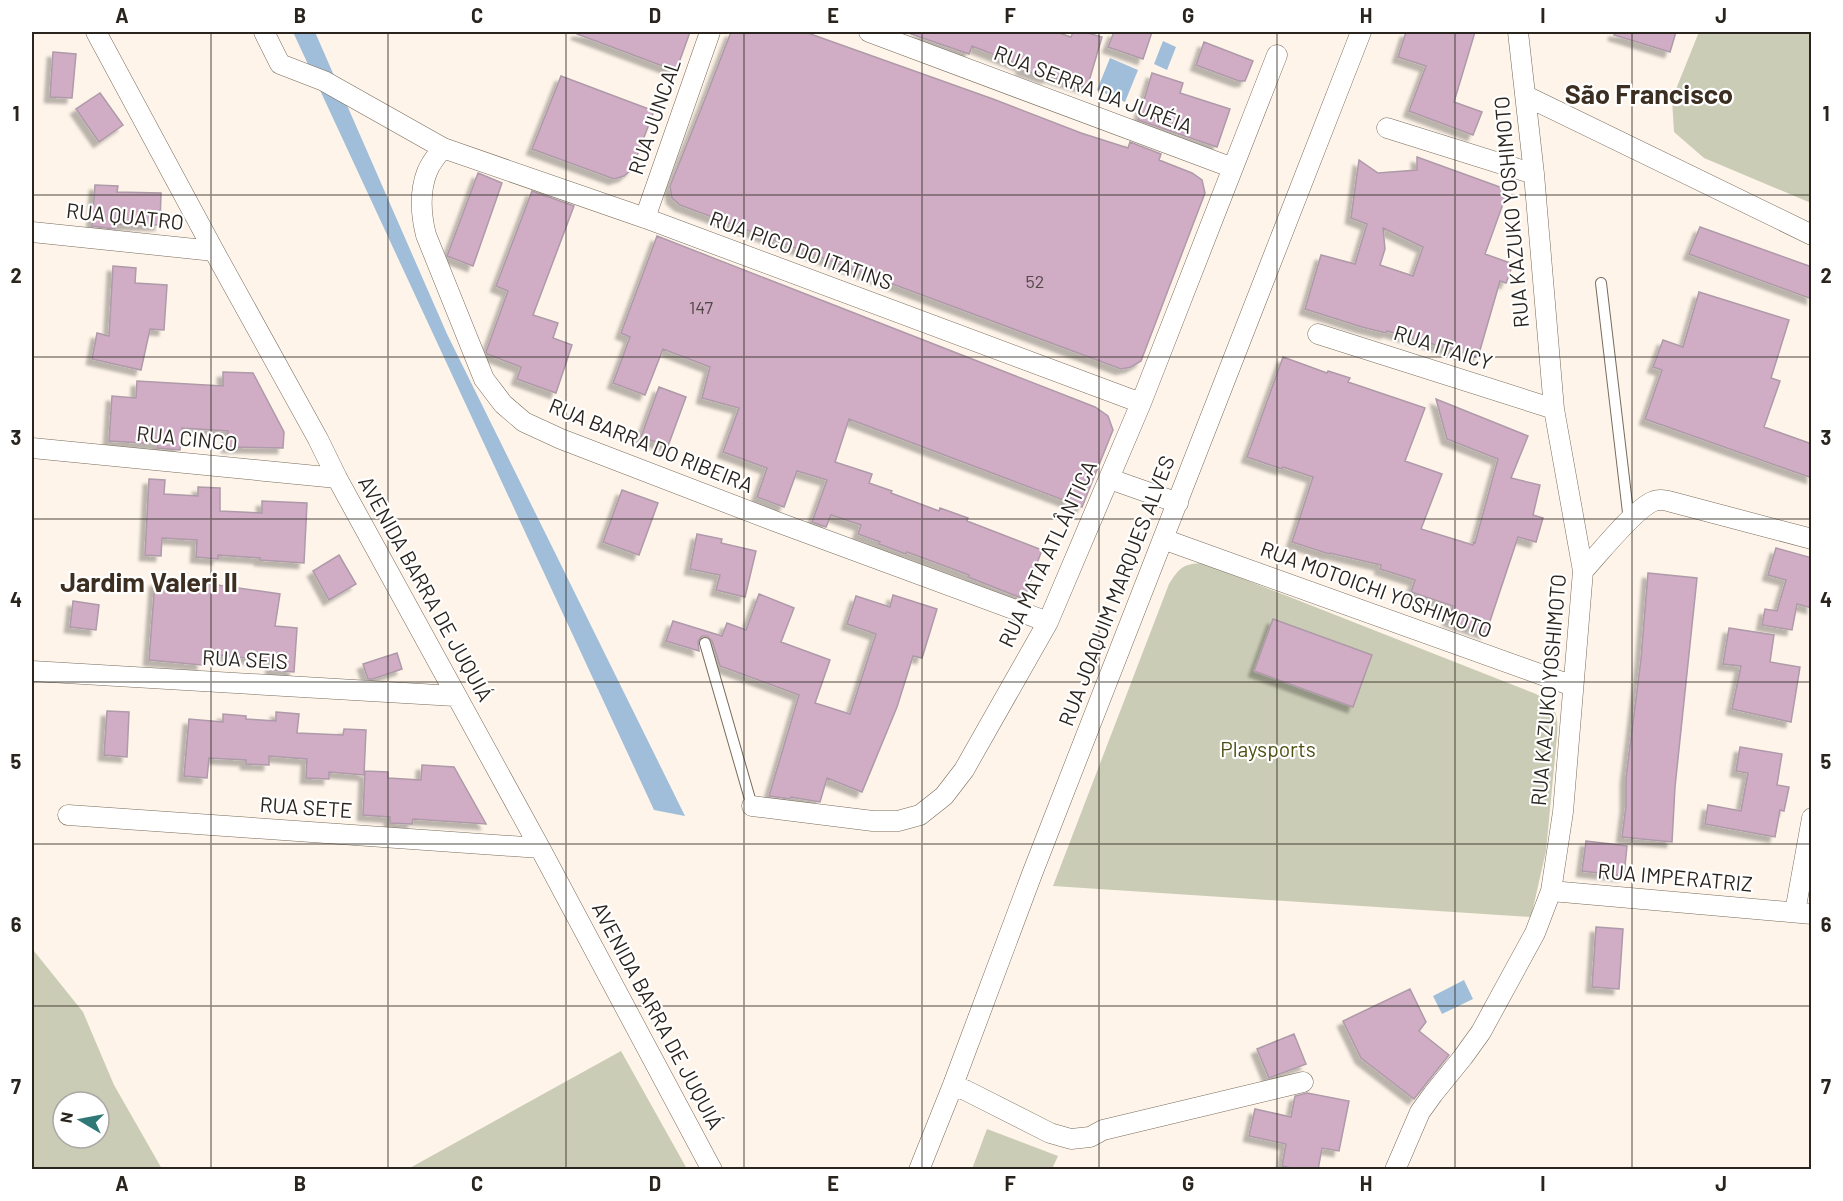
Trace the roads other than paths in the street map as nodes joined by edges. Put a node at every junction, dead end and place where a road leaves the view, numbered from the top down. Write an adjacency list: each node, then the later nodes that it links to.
1 (96, 32): 16 (street, AVENIDA BARRA DE JUQUIÁ)
2 (264, 32): 10 (street, RUA PICO DO ITATINS)
3 (710, 32): 13 (street, RUA JUNCAL)
4 (869, 32): 11 (street, RUA SERRA DA JURÉIA)
5 (1361, 32): 24 (street, RUA JOAQUIM MARQUES ALVES)
6 (1518, 32): 8 (street, RUA KAZUKO YOSHIMOTO)
7 (1277, 55): 11 (street, RUA MATA ATLÂNTICA)
8 (1526, 96): 12 (street, RUA KAZUKO YOSHIMOTO); 15 (street)
9 (1387, 128): 12 (street)
10 (442, 148): 13 (street, RUA PICO DO ITATINS); 29 (street, RUA BARRA DO RIBEIRA)
11 (1233, 168): 19 (street, RUA MATA ATLÂNTICA)
12 (1534, 174): 20 (street, RUA KAZUKO YOSHIMOTO)
13 (645, 218): 19 (street, RUA PICO DO ITATINS)
14 (32, 232): 16 (street, RUA QUATRO)
15 (1812, 235)
16 (214, 251): 22 (street, AVENIDA BARRA DE JUQUIÁ)
17 (1602, 283): 25 (lane)
18 (1318, 334): 20 (street, RUA ITAICY)
19 (1141, 403): 23 (street, RUA MATA ATLÂNTICA)
20 (1554, 409): 28 (street, RUA KAZUKO YOSHIMOTO)
21 (32, 448): 22 (street, RUA CINCO)
22 (337, 478): 33 (street, AVENIDA BARRA DE JUQUIÁ)
23 (1110, 480): 24 (street); 29 (street, RUA MATA ATLÂNTICA)
24 (1178, 503): 27 (street, RUA JOAQUIM MARQUES ALVES)
25 (1629, 521): 26 (street); 28 (street)
26 (1812, 538)
27 (1162, 539): 32 (street, RUA MOTOICHI YOSHIMOTO); 41 (street, RUA JOAQUIM MARQUES ALVES)
28 (1583, 571): 32 (street, RUA KAZUKO YOSHIMOTO)
29 (1048, 622): 34 (street, RUA MATA ATLÂNTICA)
30 (705, 643): 34 (lane)
31 (32, 671): 33 (street, RUA SEIS)
32 (1573, 686): 38 (street, RUA KAZUKO YOSHIMOTO)
33 (455, 696): 37 (street, AVENIDA BARRA DE JUQUIÁ)
34 (752, 806)
35 (68, 815): 37 (street, RUA SETE)
36 (1812, 819): 39 (street)
37 (540, 849): 42 (street, AVENIDA BARRA DE JUQUIÁ)
38 (1551, 891): 39 (street, RUA IMPERATRIZ); 44 (street, RUA KAZUKO YOSHIMOTO)
39 (1803, 913)
40 (1303, 1082): 41 (street)
41 (953, 1085): 43 (street, RUA JOAQUIM MARQUES ALVES)
42 (712, 1170)
43 (919, 1170)
44 (1395, 1170)

